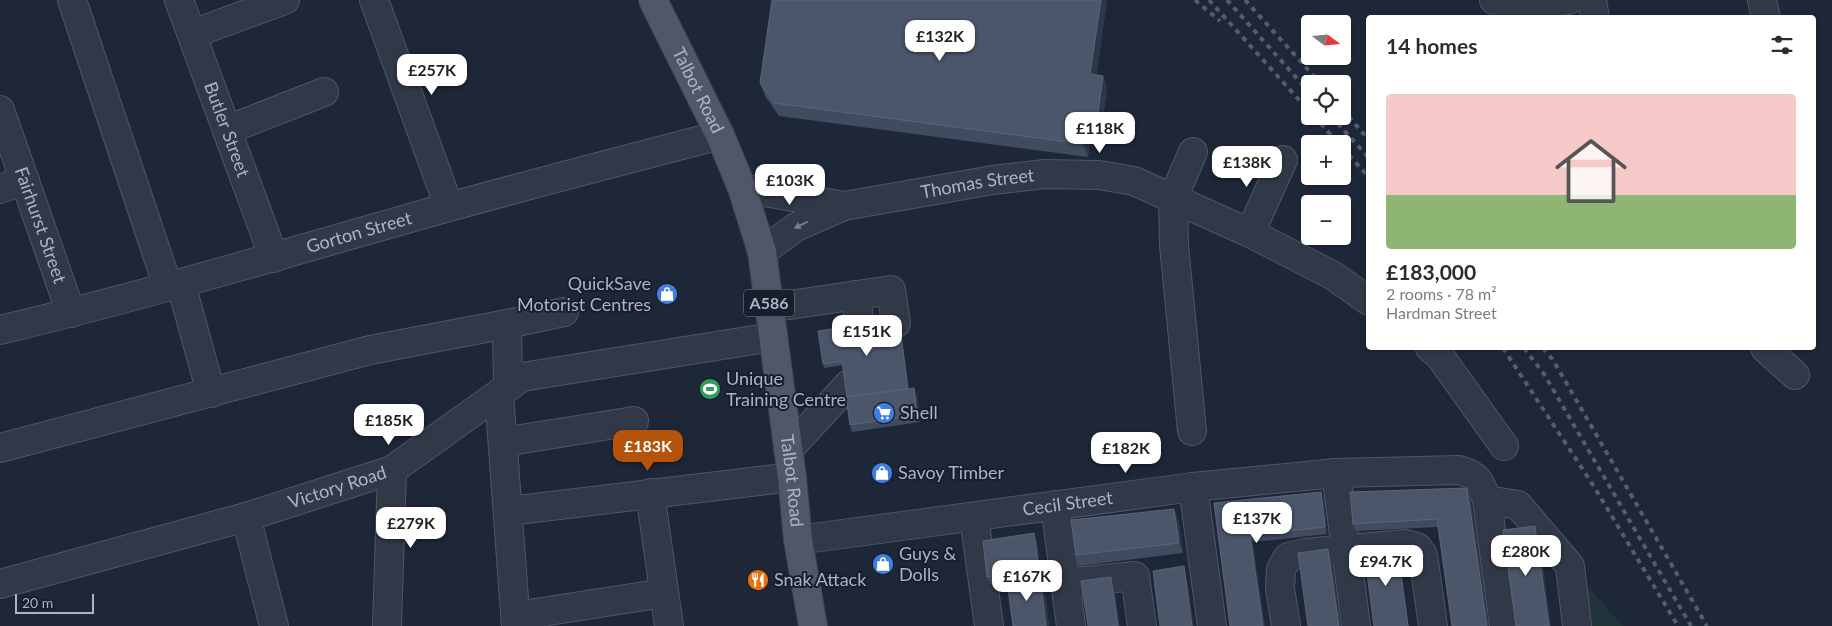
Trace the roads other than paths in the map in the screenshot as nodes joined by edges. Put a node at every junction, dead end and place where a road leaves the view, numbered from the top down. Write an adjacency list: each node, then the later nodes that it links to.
1 (72, 0): 27 (street)
2 (179, 0): 12 (street, Butler Street)
3 (285, 0): 12 (street)
4 (374, 0): 23 (street)
5 (653, 0): 16 (main road, Talbot Road / A586)
6 (1494, 0): 7 (street)
7 (1570, 0)
8 (1592, 0): 10 (street)
9 (1762, 0): 11 (street)
10 (1594, 15)
11 (1765, 15)
12 (192, 34): 15 (street, Butler Street)
13 (324, 92): 15 (street)
14 (0, 110): 19 (street, Fairhurst Street)
15 (227, 130): 26 (street, Butler Street)
16 (720, 135): 20 (main road, Talbot Road / A586); 23 (street, Gorton Street)
17 (1193, 152): 21 (street)
18 (1283, 160): 24 (street)
19 (12, 185): 32 (street, Fairhurst Street)
20 (742, 188): 22 (street, Thomas Street); 25 (main road, Talbot Road / A586)
21 (1173, 198): 22 (street, Thomas Street); 24 (street, Thomas Street); 43 (street)
22 (844, 206): 25 (street, Thomas Street, one-way to 25)
23 (449, 207): 26 (street, Gorton Street)
24 (1250, 233): 29 (street, Thomas Street)
25 (762, 252): 30 (main road, Talbot Road / A586)
26 (274, 258): 27 (street, Gorton Street)
27 (174, 285): 32 (street, Gorton Street); 41 (street)
28 (856, 295): 28 (street); 30 (street)
29 (1366, 299)
30 (769, 308): 35 (main road, Talbot Road / A586)
31 (564, 312): 33 (street)
32 (71, 313): 34 (street, Gorton Street)
33 (507, 324): 40 (street); 41 (street)
34 (0, 330)
35 (773, 337): 40 (street, Victory Road); 47 (main road, Talbot Road / A586)
36 (1432, 350): 45 (street)
37 (1767, 350): 38 (street)
38 (1795, 375)
39 (849, 384): 47 (street)
40 (504, 391): 44 (street); 48 (street, Victory Road)
41 (211, 393): 46 (street)
42 (634, 421): 44 (street)
43 (1192, 431)
44 (503, 442): 55 (street)
45 (1504, 446)
46 (0, 448)
47 (788, 450): 50 (main road, Talbot Road / A586)
48 (392, 470): 56 (street, Victory Road); 65 (street)
49 (1336, 473): 51 (street, Cecil Street); 53 (street, Cecil Street); 59 (street)
50 (792, 477): 52 (street); 58 (main road, Talbot Road / A586)
51 (1193, 487): 54 (street, Cecil Street); 71 (street)
52 (650, 493): 55 (street); 62 (street)
53 (1487, 500): 75 (street); 76 (street)
54 (1055, 505): 57 (street, Cecil Street); 60 (street)
55 (509, 511): 63 (street)
56 (246, 516): 61 (street, Victory Road); 64 (street)
57 (974, 517): 58 (street, Cecil Street); 68 (street)
58 (798, 540): 67 (main road, Talbot Road / A586)
59 (1346, 551): 72 (street); 73 (street); 74 (street)
60 (1065, 582): 69 (street); 70 (street)
61 (0, 584)
62 (664, 593): 63 (street); 66 (street)
63 (516, 621)
64 (274, 626)
65 (387, 626)
66 (669, 626)
67 (813, 626)
68 (989, 626)
69 (1071, 626)
70 (1142, 626)
71 (1212, 626)
72 (1286, 626)
73 (1356, 626)
74 (1433, 626)
75 (1504, 626)
76 (1577, 626)

